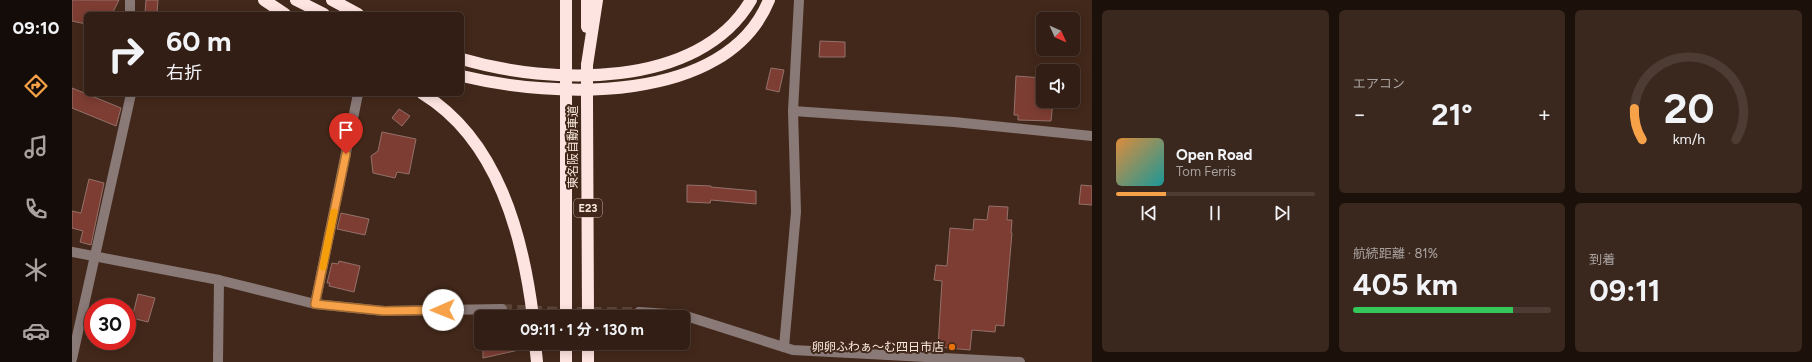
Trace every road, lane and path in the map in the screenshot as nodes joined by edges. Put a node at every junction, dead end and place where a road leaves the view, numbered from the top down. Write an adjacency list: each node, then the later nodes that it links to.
1 (130, 0): 11 (street)
2 (264, 0): 12 (highway)
3 (296, 0): 13 (highway)
4 (332, 0): 14 (highway)
5 (566, 0): 29 (highway, 東名阪自動車道 / E23, bridge)
6 (587, 0): 16 (highway, 東名阪自動車道)
7 (597, 0): 16 (highway)
8 (751, 0): 15 (highway)
9 (769, 0): 17 (highway)
10 (799, 0): 21 (street)
11 (130, 12)
12 (282, 12)
13 (320, 12)
14 (354, 12)
15 (464, 59)
16 (587, 64): 30 (highway, 東名阪自動車道 / E23, bridge)
17 (464, 76)
18 (131, 96): 24 (street)
19 (358, 96): 26 (street)
20 (426, 96): 28 (highway)
21 (793, 111): 22 (street); 32 (street)
22 (1092, 136)
23 (72, 252): 24 (street)
24 (96, 257): 25 (street); 36 (street)
25 (219, 280): 26 (street); 37 (street)
26 (315, 304): 27 (street)
27 (502, 309)
28 (532, 310)
29 (566, 310)
30 (588, 310)
31 (690, 317): 32 (street)
32 (784, 347): 41 (street)
33 (536, 350): 38 (highway)
34 (566, 350): 39 (highway)
35 (588, 350): 40 (highway)
36 (72, 359)
37 (218, 362)
38 (537, 362)
39 (566, 362)
40 (588, 362)
41 (1020, 362)

